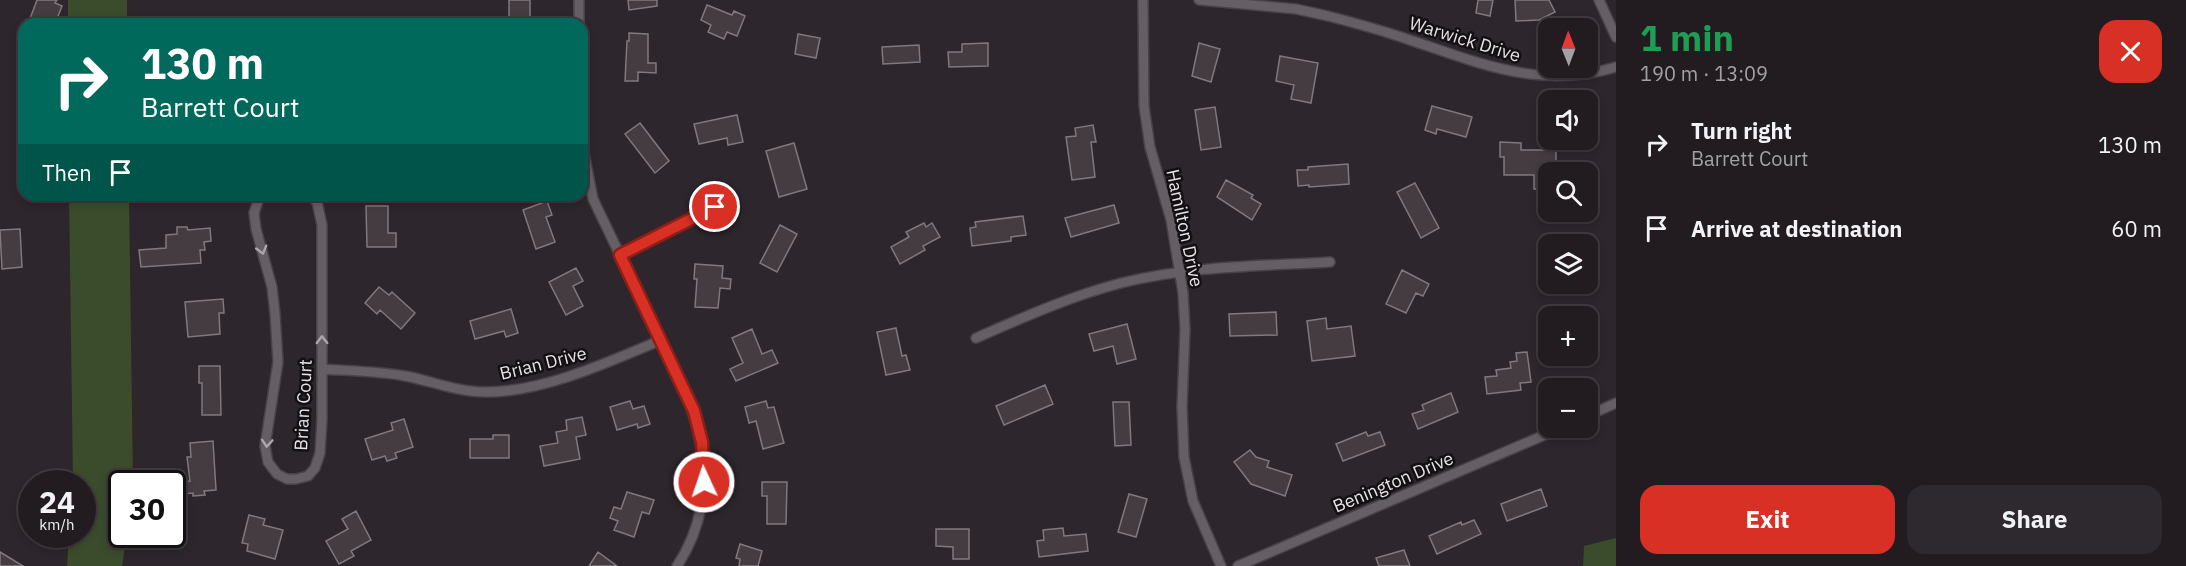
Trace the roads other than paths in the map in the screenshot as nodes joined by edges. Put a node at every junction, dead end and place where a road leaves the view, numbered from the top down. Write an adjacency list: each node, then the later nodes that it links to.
1 (579, 0): 5 (street)
2 (1143, 0): 14 (street, Hamilton Drive)
3 (1199, 0): 7 (street, Warwick Drive)
4 (1599, 0): 6 (street)
5 (579, 18)
6 (1616, 37)
7 (1616, 67)
8 (588, 173): 12 (street)
9 (259, 201): 17 (street, Brian Court, one-way to 17)
10 (316, 201): 17 (street, Brian Court, one-way to 10)
11 (715, 207): 12 (street)
12 (620, 255): 16 (street)
13 (1330, 262): 14 (street)
14 (1181, 273): 15 (street); 22 (street, Hamilton Drive)
15 (976, 338)
16 (661, 340): 17 (street, Brian Drive); 21 (street)
17 (322, 369)
18 (1616, 403): 19 (street)
19 (1598, 411)
20 (1538, 438): 23 (street, Benington Drive)
21 (678, 566)
22 (1221, 566)
23 (1238, 566)

